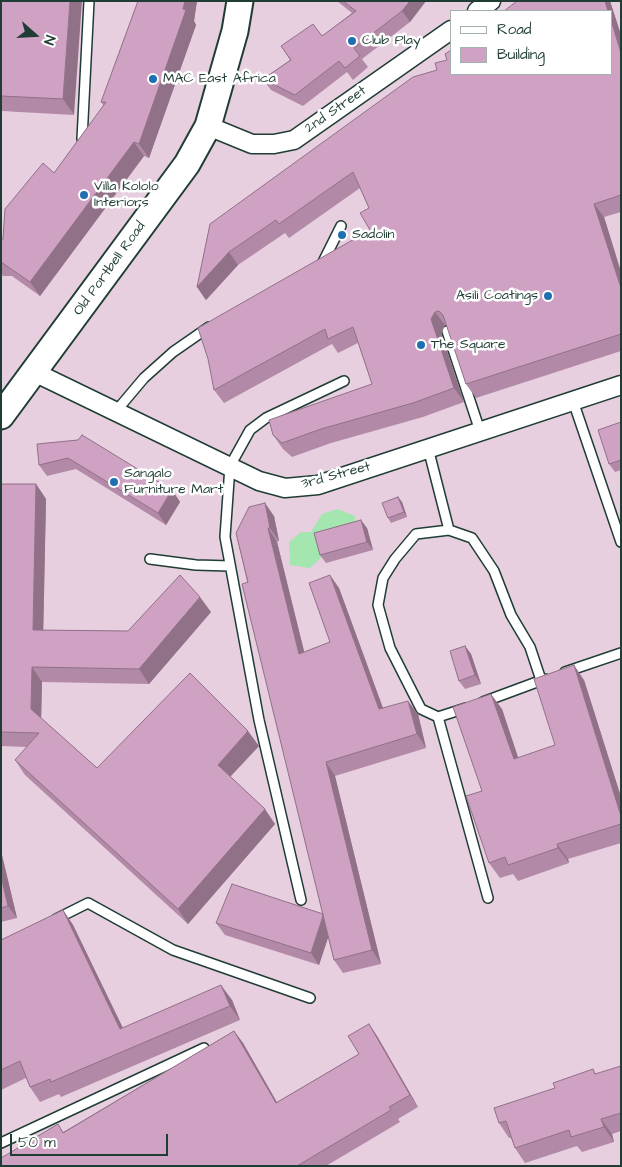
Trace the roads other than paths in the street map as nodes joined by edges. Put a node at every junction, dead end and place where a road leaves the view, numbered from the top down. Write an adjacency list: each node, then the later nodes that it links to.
1 (89, 1): 7 (lane)
2 (240, 1): 6 (main road, Old Portbell Road)
3 (491, 1): 4 (street)
4 (478, 10)
5 (450, 31): 6 (street, 2nd Street)
6 (208, 126): 12 (main road, Old Portbell Road)
7 (82, 139)
8 (341, 226): 9 (lane)
9 (314, 271)
10 (218, 322): 16 (lane)
11 (446, 331): 18 (lane)
12 (34, 372): 16 (street, 3rd Street); 17 (main road, Old Portbell Road)
13 (344, 380): 20 (lane)
14 (621, 385): 15 (street, 3rd Street)
15 (573, 401): 18 (street, 3rd Street); 22 (lane)
16 (118, 410): 20 (street, 3rd Street)
17 (1, 416)
18 (480, 431): 19 (street, 3rd Street)
19 (428, 448): 20 (street, 3rd Street); 21 (lane)
20 (230, 466): 24 (lane)
21 (450, 530): 26 (lane); 27 (lane)
22 (621, 542)
23 (150, 559): 24 (lane)
24 (230, 566): 29 (lane)
25 (621, 653): 26 (lane)
26 (541, 680): 27 (lane)
27 (438, 717): 28 (lane)
28 (488, 898)
29 (301, 900)
30 (45, 924): 31 (lane)
31 (310, 998)
32 (204, 1048): 33 (lane)
33 (1, 1143)

